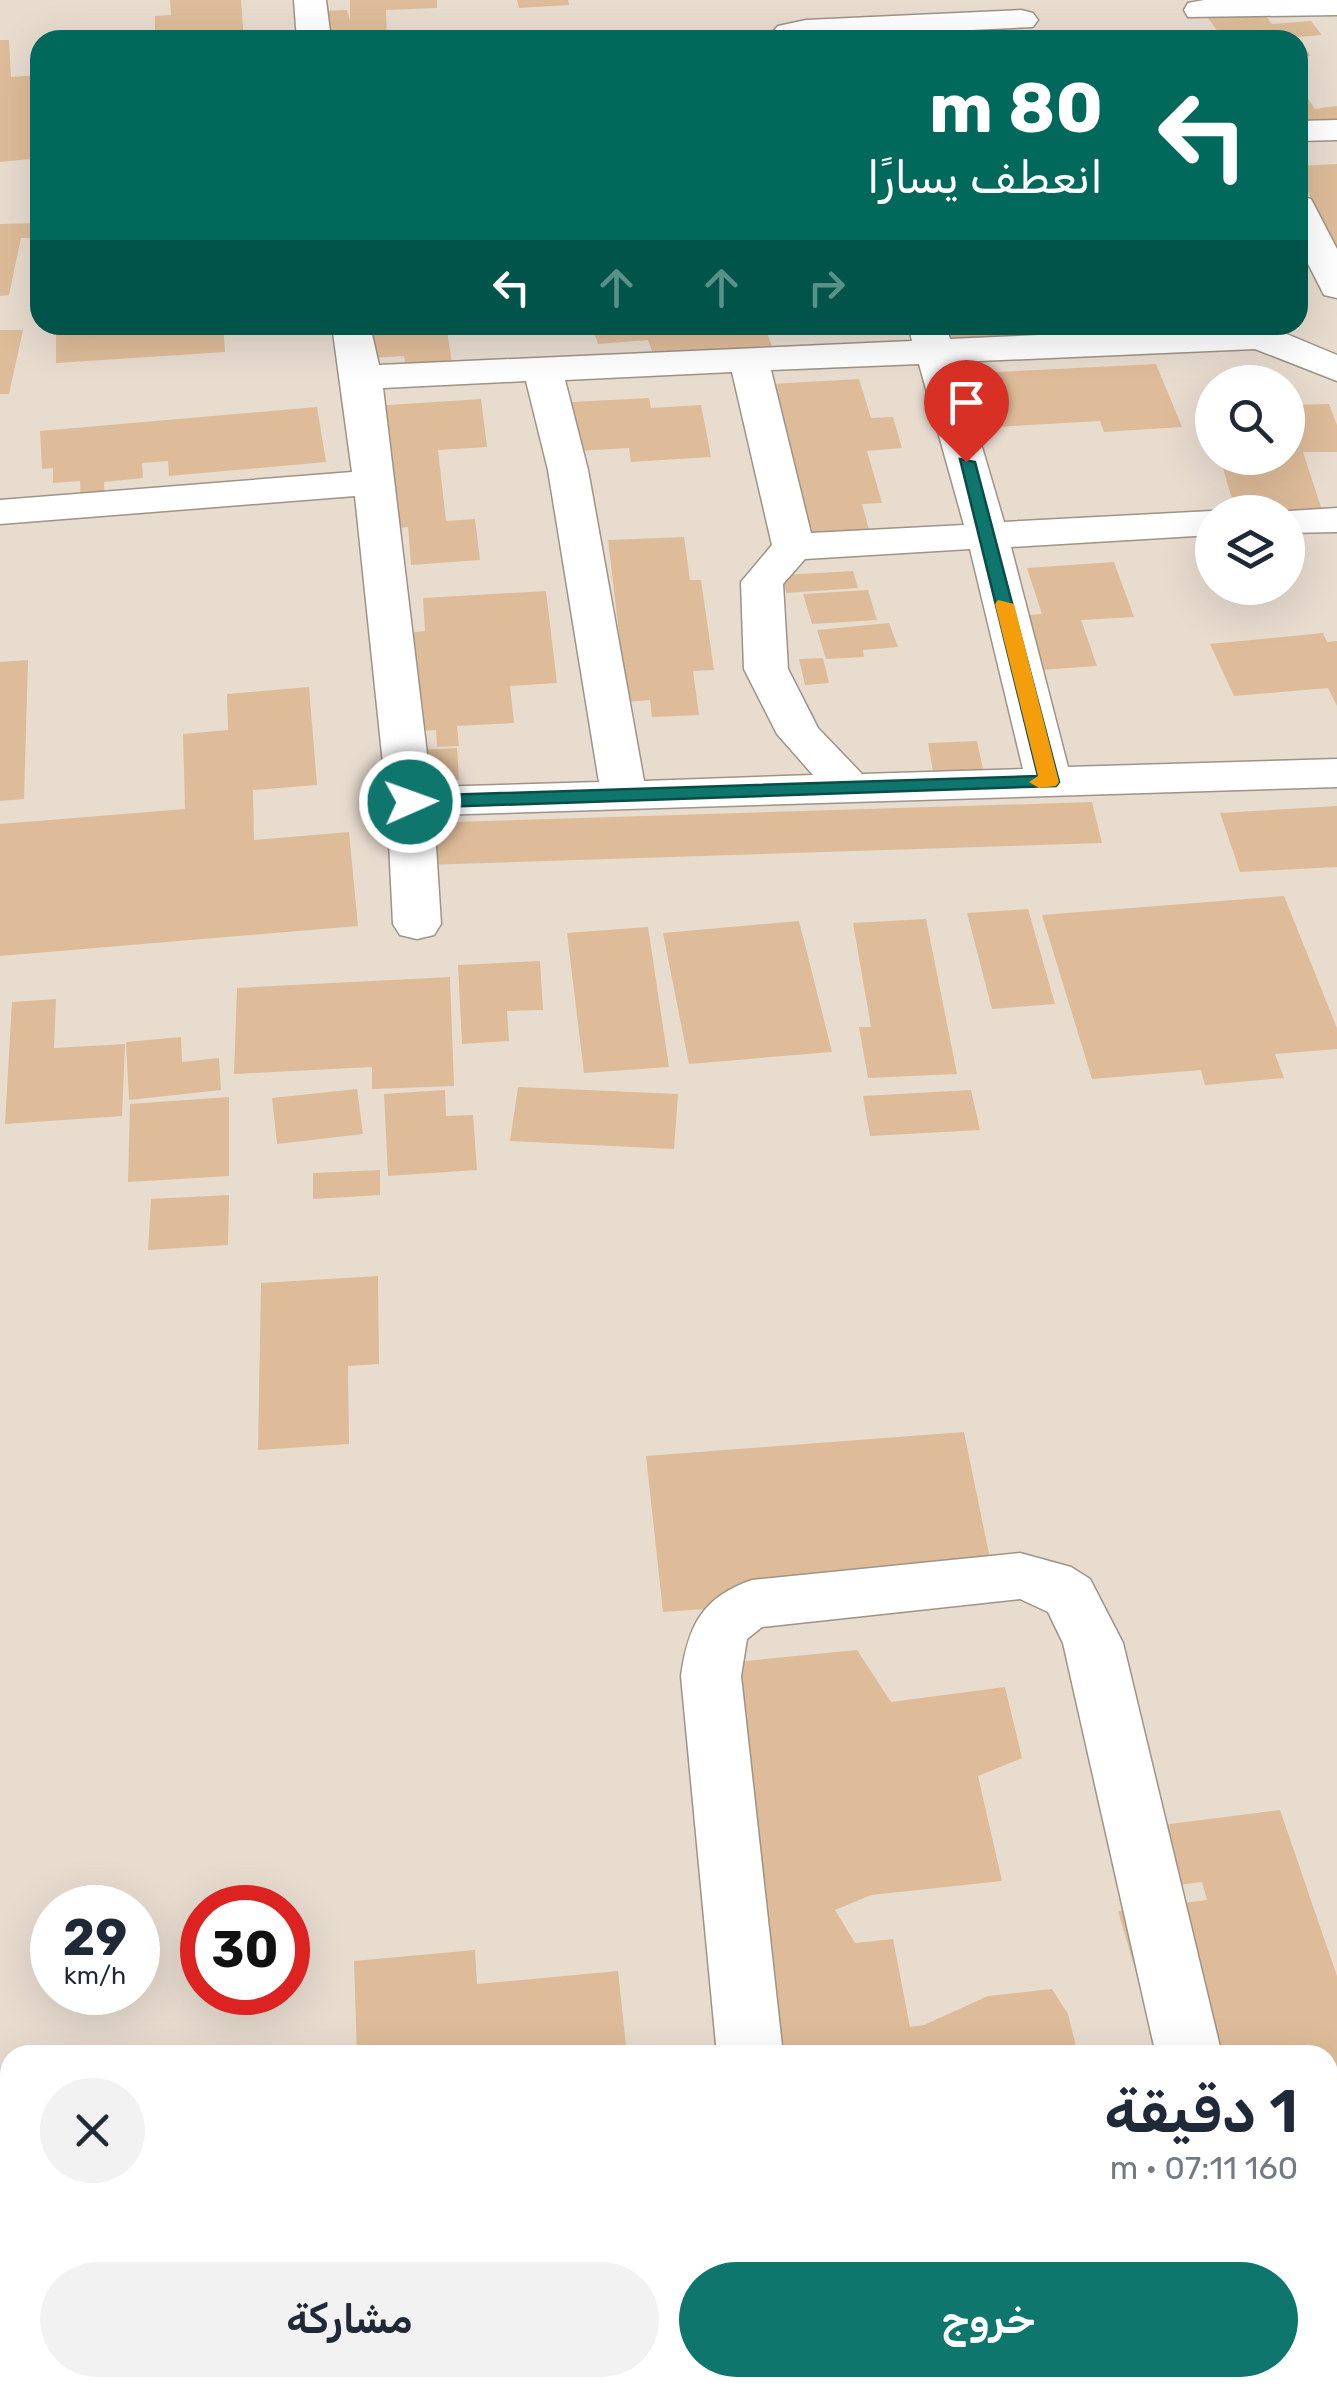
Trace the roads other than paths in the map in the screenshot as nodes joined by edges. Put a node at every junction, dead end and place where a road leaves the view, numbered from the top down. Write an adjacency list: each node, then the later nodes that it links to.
1 (310, 0): 5 (street)
2 (1337, 5): 3 (street)
3 (1203, 17)
4 (1021, 20): 6 (street)
5 (313, 30)
6 (806, 30)
7 (1337, 130): 8 (street)
8 (1308, 131)
9 (1308, 228): 10 (street)
10 (1337, 287)
11 (354, 335): 18 (street)
12 (1105, 335): 14 (street)
13 (1254, 335): 16 (street)
14 (931, 340): 15 (street); 24 (street)
15 (749, 362): 17 (street); 25 (street)
16 (1337, 369)
17 (544, 370): 18 (street); 29 (street)
18 (362, 377): 19 (street)
19 (374, 482): 20 (street); 30 (street)
20 (0, 512)
21 (1337, 520): 22 (street)
22 (1305, 521)
23 (1195, 524): 24 (street)
24 (987, 534): 25 (street); 27 (street)
25 (793, 547): 28 (street)
26 (1337, 773): 27 (street)
27 (1050, 782): 28 (street)
28 (850, 788): 29 (street)
29 (624, 795): 30 (street)
30 (410, 802): 31 (street)
31 (417, 924)
32 (749, 2045): 33 (street)
33 (1187, 2045)

